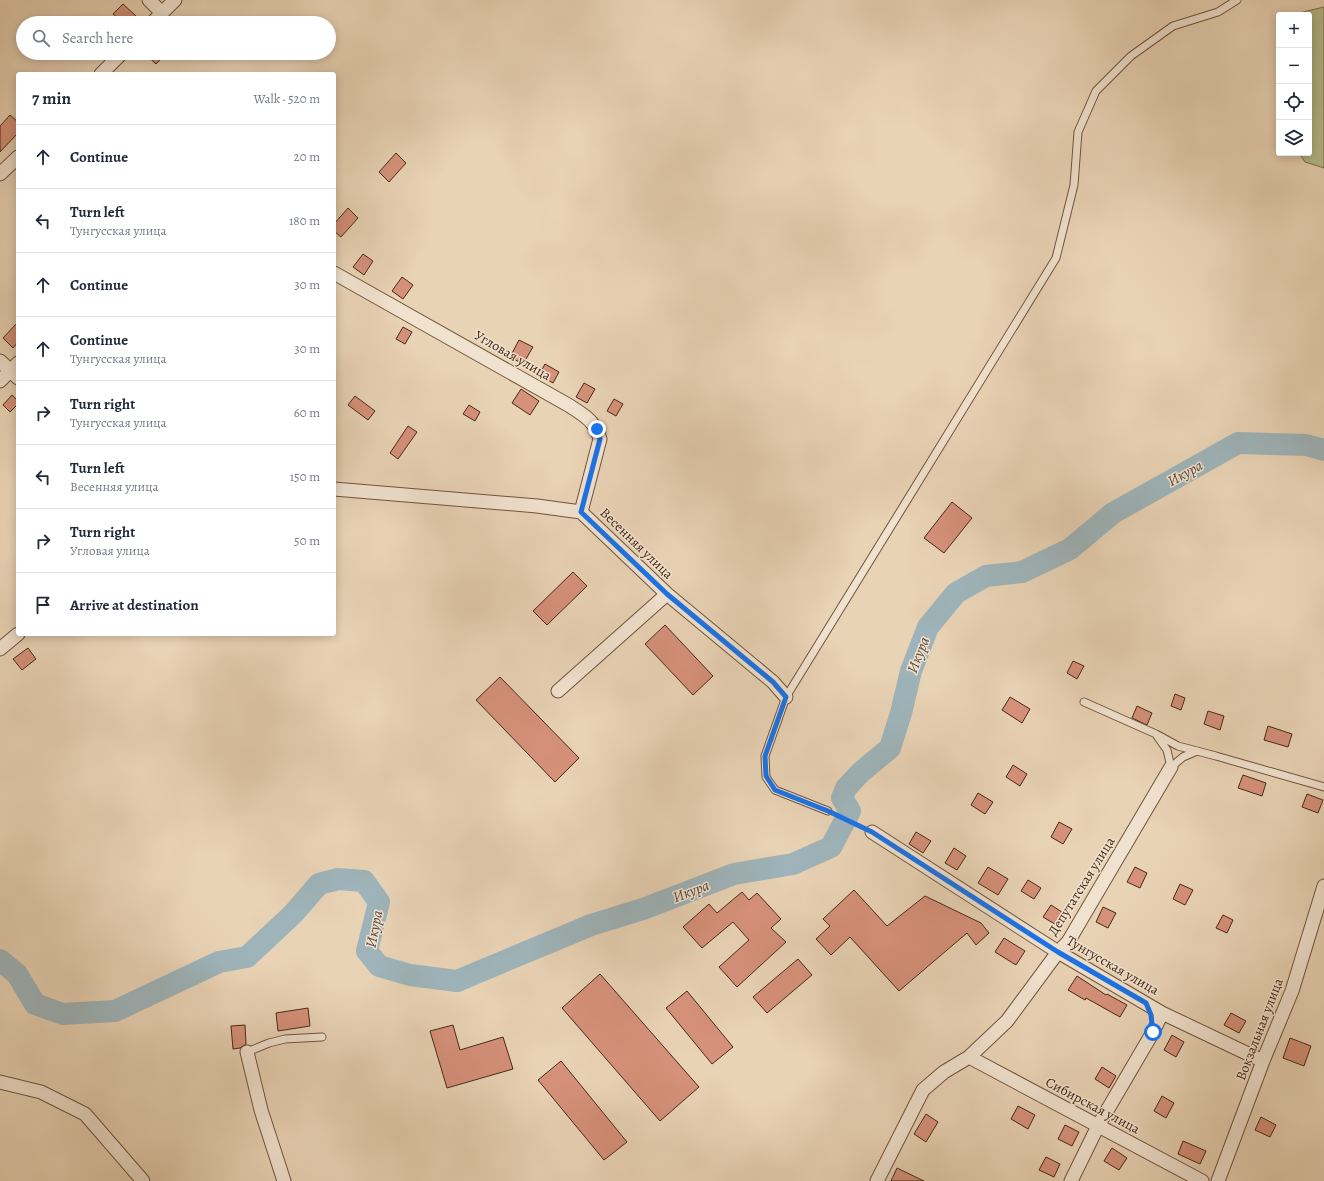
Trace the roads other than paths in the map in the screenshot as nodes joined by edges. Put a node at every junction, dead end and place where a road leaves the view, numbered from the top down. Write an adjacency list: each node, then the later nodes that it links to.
1 (149, 0): 4 (street)
2 (175, 0): 4 (street)
3 (1237, 0): 20 (lane)
4 (162, 13): 5 (street)
5 (159, 16)
6 (115, 60): 7 (street)
7 (103, 72)
8 (16, 158): 9 (street)
9 (0, 174)
10 (336, 274): 15 (street, Угловая улица)
11 (0, 361): 12 (street)
12 (15, 371): 13 (street)
13 (0, 381)
14 (336, 489): 15 (street, Весенняя улица)
15 (581, 512): 16 (street, Весенняя улица)
16 (667, 594): 19 (street); 20 (street, Весенняя улица)
17 (16, 636): 18 (street)
18 (0, 649)
19 (558, 691)
20 (786, 697): 26 (lane)
21 (1084, 702): 22 (lane)
22 (1156, 734): 23 (lane); 24 (lane)
23 (1197, 751): 24 (lane); 25 (lane)
24 (1171, 767): 29 (street, Депутатская улица)
25 (1324, 787)
26 (828, 811)
27 (872, 832): 29 (street, Тунгусская улица)
28 (1324, 886): 36 (street, Вокзальная улица)
29 (1058, 952): 30 (street, Тунгусская улица); 35 (street, Депутатская улица)
30 (1146, 1003): 31 (street, Тунгусская улица); 32 (street)
31 (1162, 1013): 32 (street); 36 (street, Тунгусская улица)
32 (1153, 1032): 38 (street)
33 (322, 1037): 34 (lane)
34 (247, 1052): 40 (street)
35 (969, 1057): 38 (street, Сибирская улица); 41 (street, Депутатская улица)
36 (1263, 1061): 44 (street, Вокзальная улица)
37 (0, 1082): 39 (street)
38 (1098, 1126): 42 (street); 43 (street, Сибирская улица)
39 (143, 1181)
40 (284, 1181)
41 (877, 1181)
42 (1071, 1181)
43 (1202, 1181)
44 (1218, 1181)

